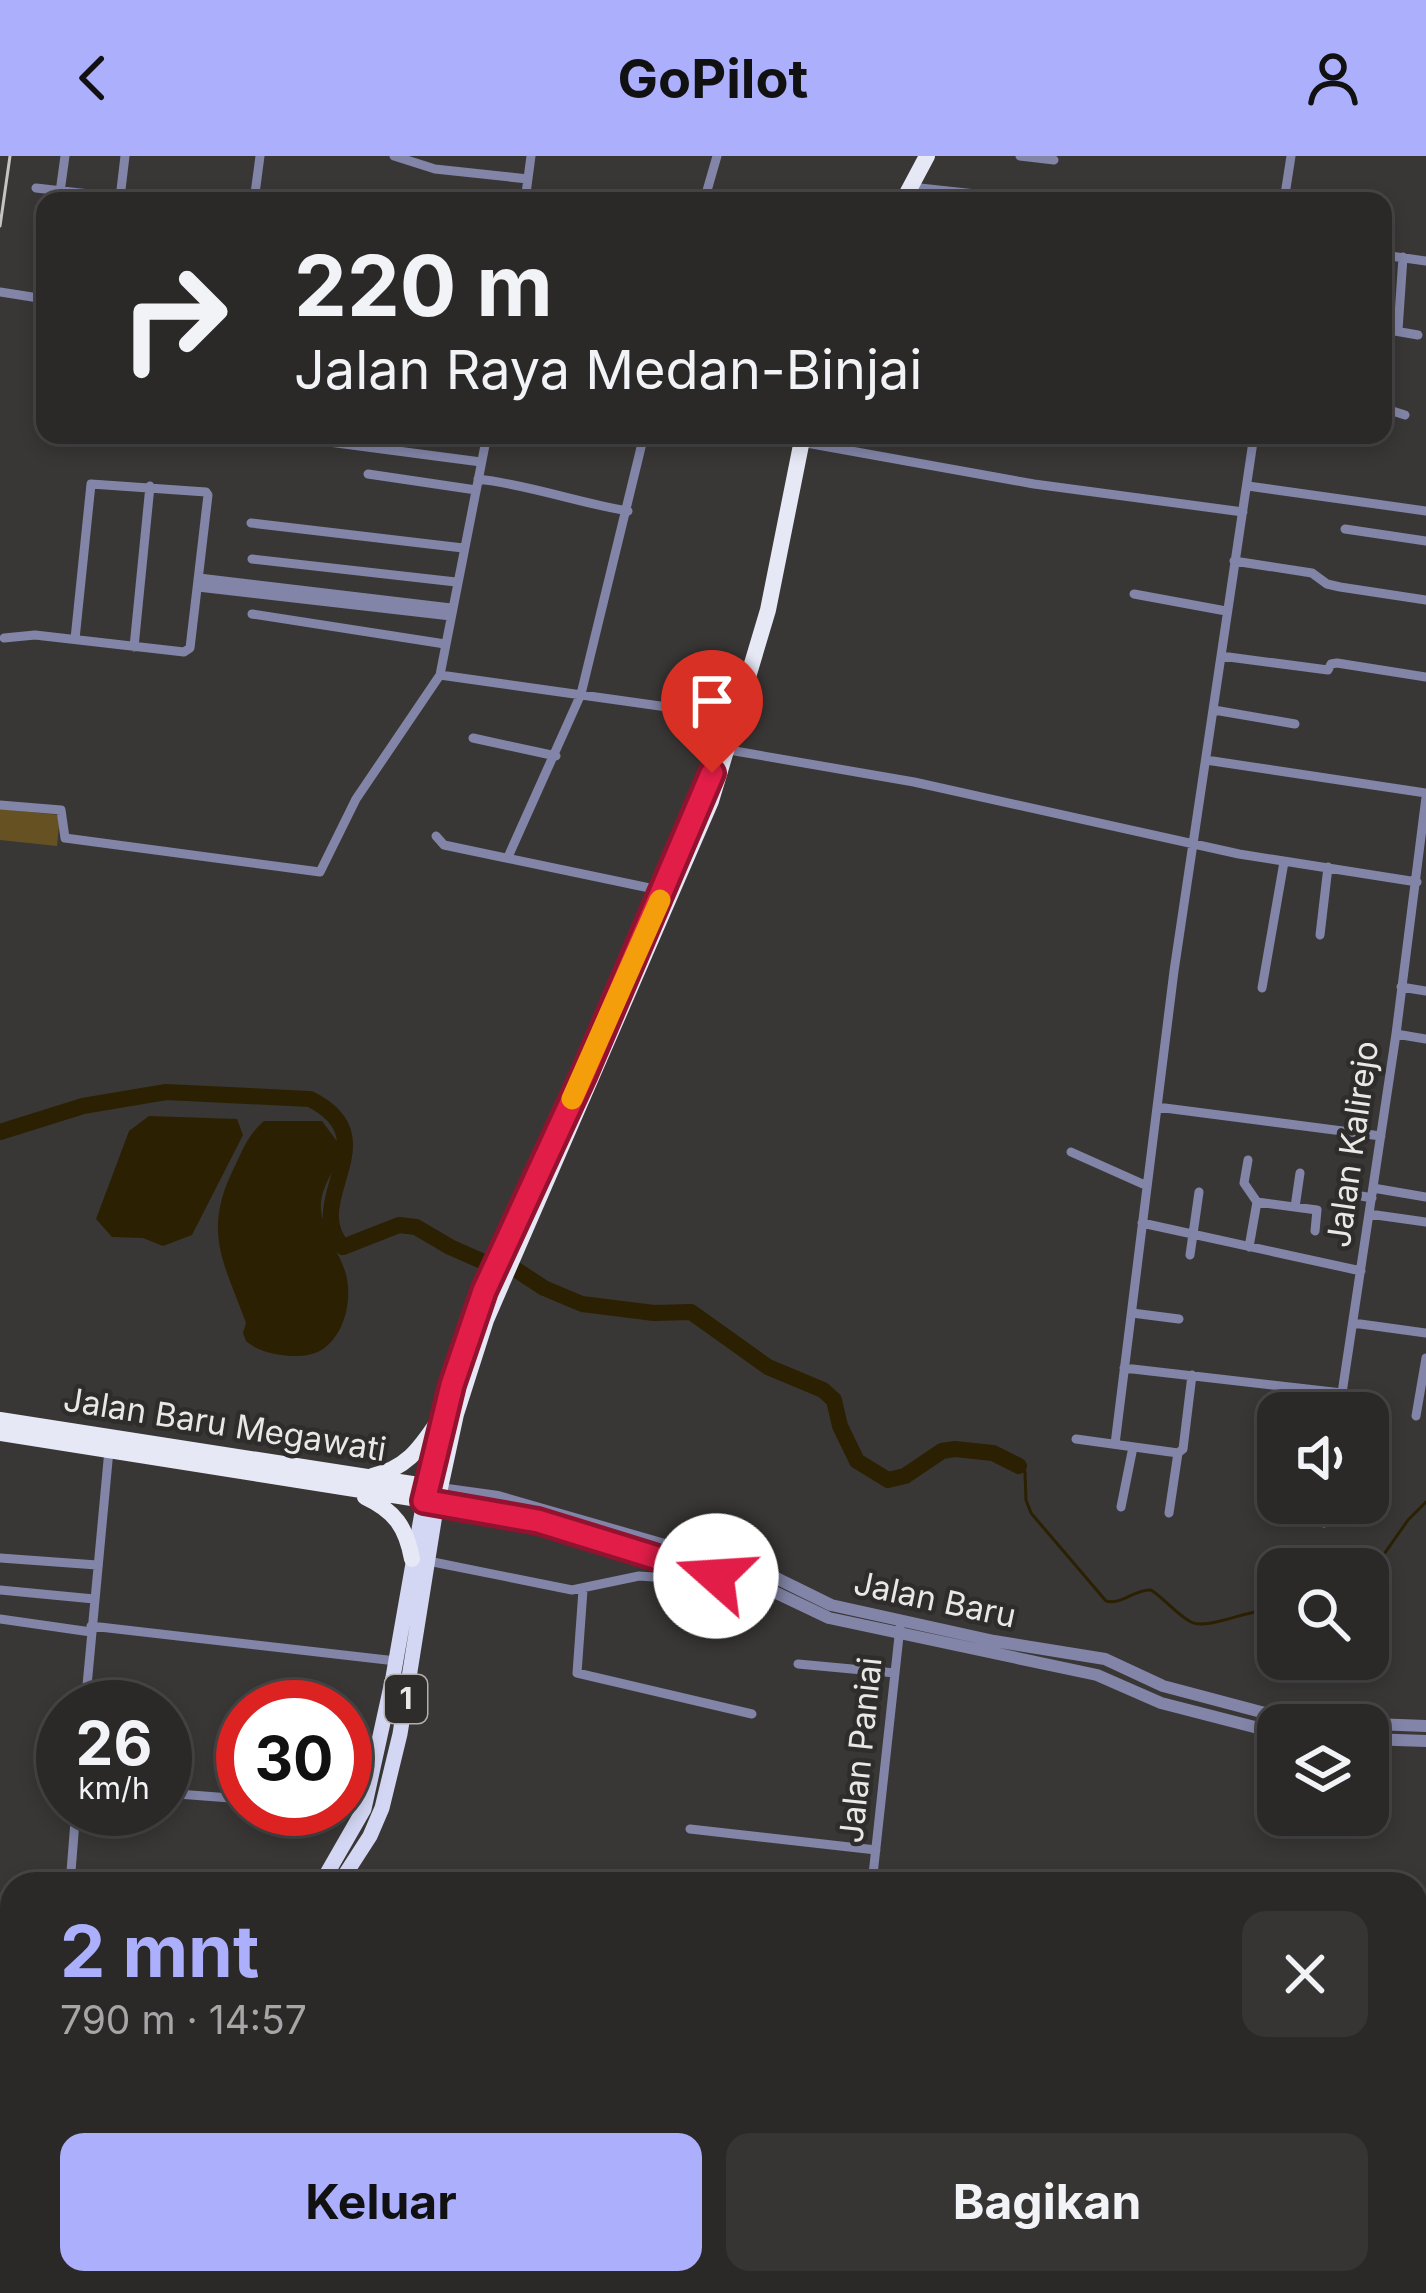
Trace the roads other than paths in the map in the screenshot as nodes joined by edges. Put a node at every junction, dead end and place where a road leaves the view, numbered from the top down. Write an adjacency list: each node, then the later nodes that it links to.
1 (64, 156): 13 (street)
2 (125, 156): 14 (street)
3 (260, 156): 15 (street)
4 (394, 156): 11 (street)
5 (531, 156): 11 (street)
6 (717, 156): 17 (street)
7 (931, 156): 18 (highway); 19 (highway)
8 (1020, 156): 10 (street)
9 (1291, 156): 20 (street)
10 (1054, 160)
11 (528, 179): 16 (street)
12 (36, 188): 13 (street)
13 (60, 192)
14 (121, 192)
15 (255, 192)
16 (526, 192)
17 (707, 192)
18 (909, 192)
19 (917, 192)
20 (1285, 192)
21 (1392, 256): 22 (street)
22 (1403, 257): 23 (street); 27 (street)
23 (1426, 261)
24 (0, 292): 25 (street)
25 (36, 298)
26 (1392, 329): 27 (street)
27 (1398, 330): 28 (street)
28 (1418, 334)
29 (1392, 411): 30 (street)
30 (1405, 415)
31 (344, 444): 37 (street)
32 (485, 444): 37 (street)
33 (642, 444): 42 (street)
34 (798, 444): 66 (highway, 1)
35 (830, 444): 44 (street)
36 (1253, 444): 41 (street)
37 (482, 462): 39 (street)
38 (368, 474): 39 (street)
39 (477, 484): 42 (street); 48 (street)
40 (149, 486): 51 (street); 59 (street); 61 (street)
41 (1248, 486): 43 (street); 44 (street)
42 (628, 511): 65 (street)
43 (1426, 511)
44 (1243, 512): 50 (street)
45 (251, 523): 48 (street)
46 (1346, 529): 47 (street)
47 (1426, 541)
48 (463, 548): 52 (street)
49 (252, 560): 52 (street)
50 (1234, 561): 54 (street); 55 (street)
51 (198, 582): 56 (street); 61 (street)
52 (456, 583): 56 (street)
53 (1135, 594): 55 (street)
54 (1426, 600)
55 (1226, 611): 62 (street)
56 (451, 612): 60 (street)
57 (252, 614): 60 (street)
58 (4, 638): 59 (street)
59 (75, 639): 61 (street)
60 (445, 644): 63 (street)
61 (134, 647)
62 (1221, 656): 64 (street); 67 (street)
63 (440, 675): 65 (street); 74 (street)
64 (1426, 677)
65 (581, 694): 66 (street); 71 (street)
66 (737, 705): 70 (highway, 1); 82 (highway, 1)
67 (1214, 710): 68 (street); 72 (street)
68 (1295, 724)
69 (473, 738): 71 (street)
70 (729, 750): 76 (street); 102 (highway, 1)
71 (556, 756): 78 (street)
72 (1206, 760): 73 (street); 76 (street)
73 (1426, 795): 77 (street, Jalan Kalirejo)
74 (0, 805)
75 (436, 836): 78 (street)
76 (1192, 843): 79 (street); 89 (street)
77 (1423, 855): 81 (street, Jalan Kalirejo)
78 (508, 857): 82 (street)
79 (1284, 862): 80 (street); 85 (street)
80 (1328, 867): 81 (street); 83 (street)
81 (1417, 882): 84 (street, Jalan Kalirejo)
82 (664, 891): 102 (highway, 1)
83 (1320, 935)
84 (1401, 987): 86 (street); 87 (street, Jalan Kalirejo)
85 (1262, 988)
86 (1426, 992)
87 (1396, 1034): 88 (street); 90 (street, Jalan Kalirejo)
88 (1426, 1039)
89 (1157, 1107): 90 (street); 94 (street)
90 (1381, 1136): 97 (street, Jalan Kalirejo)
91 (1071, 1152): 94 (street)
92 (1248, 1160): 99 (street)
93 (1300, 1173): 100 (street)
94 (1145, 1185): 104 (street)
95 (1199, 1192): 106 (street)
96 (1345, 1193): 97 (street)
97 (1372, 1193): 98 (street); 101 (street, Jalan Kalirejo)
98 (1426, 1197)
99 (1257, 1202): 100 (street); 107 (street)
100 (1295, 1207): 105 (street)
101 (1370, 1214): 103 (street); 109 (street, Jalan Kalirejo)
102 (521, 1221): 110 (highway, 1)
103 (1426, 1222)
104 (1142, 1223): 106 (street); 111 (street)
105 (1315, 1231)
106 (1192, 1234): 107 (street); 108 (street)
107 (1249, 1246): 109 (street)
108 (1190, 1255)
109 (1360, 1271): 113 (street, Jalan Kalirejo)
110 (490, 1293): 120 (highway, 1); 130 (highway, 1)
111 (1132, 1313): 112 (street); 116 (street)
112 (1179, 1318)
113 (1352, 1323): 114 (street); 119 (street, Jalan Kalirejo)
114 (1426, 1333)
115 (1426, 1358): 121 (street)
116 (1124, 1368): 117 (street); 126 (street)
117 (1192, 1376): 118 (street); 128 (street)
118 (1333, 1392)
119 (1342, 1392)
120 (446, 1410): 129 (highway); 130 (highway, 1)
121 (1416, 1416)
122 (0, 1420): 125 (highway, Jalan Baru Megawati)
123 (0, 1433): 125 (highway, Jalan Baru Megawati)
124 (1076, 1439): 126 (street)
125 (103, 1444): 129 (highway, Jalan Baru Megawati); 135 (street)
126 (1115, 1444): 127 (street)
127 (1132, 1447): 128 (street); 131 (street)
128 (1178, 1453): 132 (street)
129 (356, 1485): 130 (highway, Jalan Baru Megawati); 134 (highway)
130 (432, 1494): 134 (main road, 1); 136 (street, Jalan Baru)
131 (1121, 1507)
132 (1169, 1513)
133 (0, 1558): 135 (street)
134 (420, 1560): 138 (street); 144 (main road, 1); 160 (main road, 1)
135 (97, 1565): 139 (street)
136 (715, 1575): 138 (street); 140 (street); 142 (street, Jalan Baru)
137 (0, 1590): 139 (street)
138 (583, 1590): 148 (street)
139 (94, 1599): 143 (street)
140 (761, 1603)
141 (0, 1619): 143 (street)
142 (900, 1627): 146 (street, Jalan Paniai); 149 (street, Jalan Baru); 150 (street, Jalan Baru)
143 (91, 1629): 144 (street); 147 (street)
144 (396, 1661): 153 (main road, 1)
145 (799, 1664): 146 (street)
146 (895, 1673): 157 (street, Jalan Paniai)
147 (87, 1680)
148 (752, 1714)
149 (1426, 1726)
150 (1257, 1728)
151 (1389, 1740): 152 (street)
152 (1426, 1742)
153 (372, 1772)
154 (690, 1829): 157 (street)
155 (74, 1836): 158 (street)
156 (349, 1836): 159 (main road, 1)
157 (876, 1850): 161 (street, Jalan Paniai)
158 (71, 1872)
159 (328, 1872)
160 (347, 1872)
161 (874, 1872)

